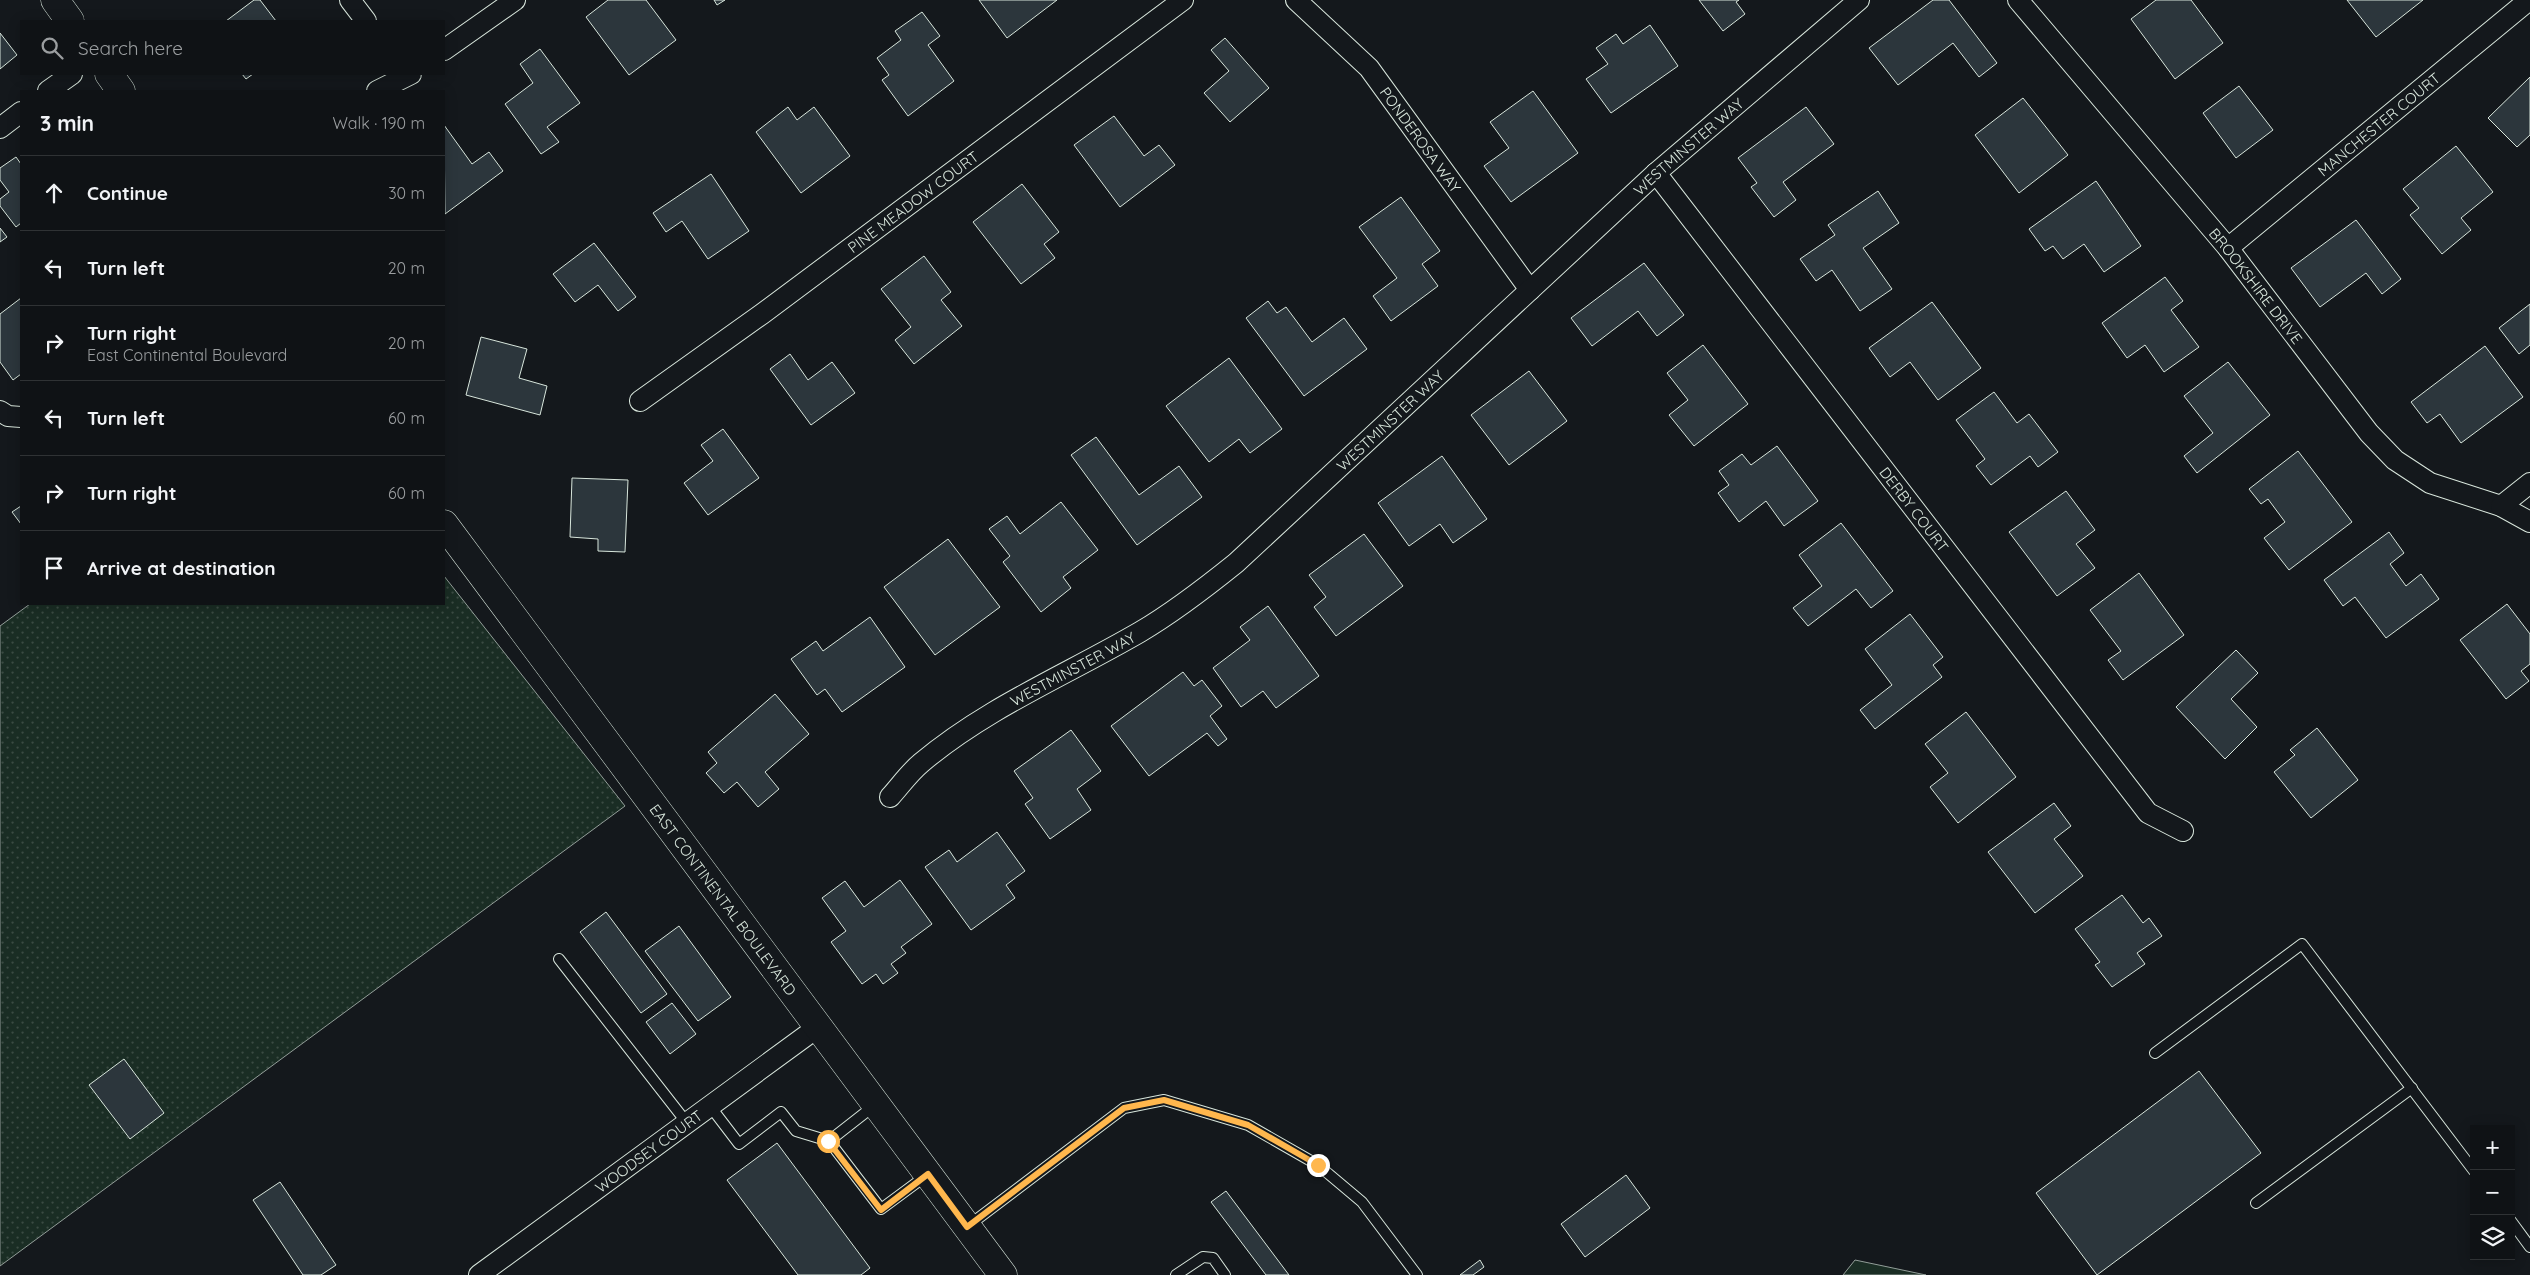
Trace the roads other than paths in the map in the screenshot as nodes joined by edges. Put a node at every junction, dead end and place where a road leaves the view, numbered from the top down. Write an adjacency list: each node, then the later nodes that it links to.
1 (55, 0): 9 (main road)
2 (350, 0): 10 (street)
3 (515, 0): 11 (street)
4 (1183, 0): 23 (street, PINE MEADOW COURT)
5 (1296, 0): 22 (street, PONDEROSA WAY)
6 (1859, 0): 20 (street, WESTMINSTER WAY)
7 (2018, 0): 21 (street, BROOKSHIRE DRIVE)
8 (2529, 0): 21 (street, MANCHESTER COURT)
9 (69, 20)
10 (365, 20)
11 (445, 49)
12 (71, 75): 15 (street)
13 (109, 75): 16 (main road)
14 (407, 75): 17 (street)
15 (49, 90)
16 (120, 90)
17 (379, 90)
18 (20, 113): 19 (street)
19 (0, 128)
20 (1656, 173): 22 (street, WESTMINSTER WAY); 31 (street, DERBY COURT)
21 (2228, 248): 27 (street, BROOKSHIRE DRIVE)
22 (1530, 290): 30 (street, WESTMINSTER WAY)
23 (640, 401)
24 (0, 411): 25 (street)
25 (20, 417)
26 (2530, 483): 27 (street)
27 (2501, 506): 28 (street, BROOKSHIRE DRIVE)
28 (2530, 522)
29 (445, 525): 33 (main road, EAST CONTINENTAL BOULEVARD)
30 (890, 798)
31 (2183, 831)
32 (560, 959): 38 (lane)
33 (818, 1027): 36 (main road, EAST CONTINENTAL BOULEVARD); 37 (street, WOODSEY COURT)
34 (2155, 1053): 35 (lane)
35 (2412, 1088): 40 (lane); 42 (lane)
36 (876, 1104): 39 (lane); 41 (main road, EAST CONTINENTAL BOULEVARD)
37 (710, 1106): 38 (street, WOODSEY COURT); 39 (lane)
38 (687, 1122): 46 (street, WOODSEY COURT)
39 (828, 1141): 41 (lane)
40 (2473, 1170)
41 (928, 1174): 44 (main road, EAST CONTINENTAL BOULEVARD)
42 (2256, 1204)
43 (2515, 1226): 45 (lane)
44 (967, 1227): 47 (main road, EAST CONTINENTAL BOULEVARD); 50 (lane)
45 (2530, 1247)
46 (479, 1275)
47 (1003, 1275)
48 (1176, 1275): 49 (lane)
49 (1225, 1275)
50 (1417, 1275)

